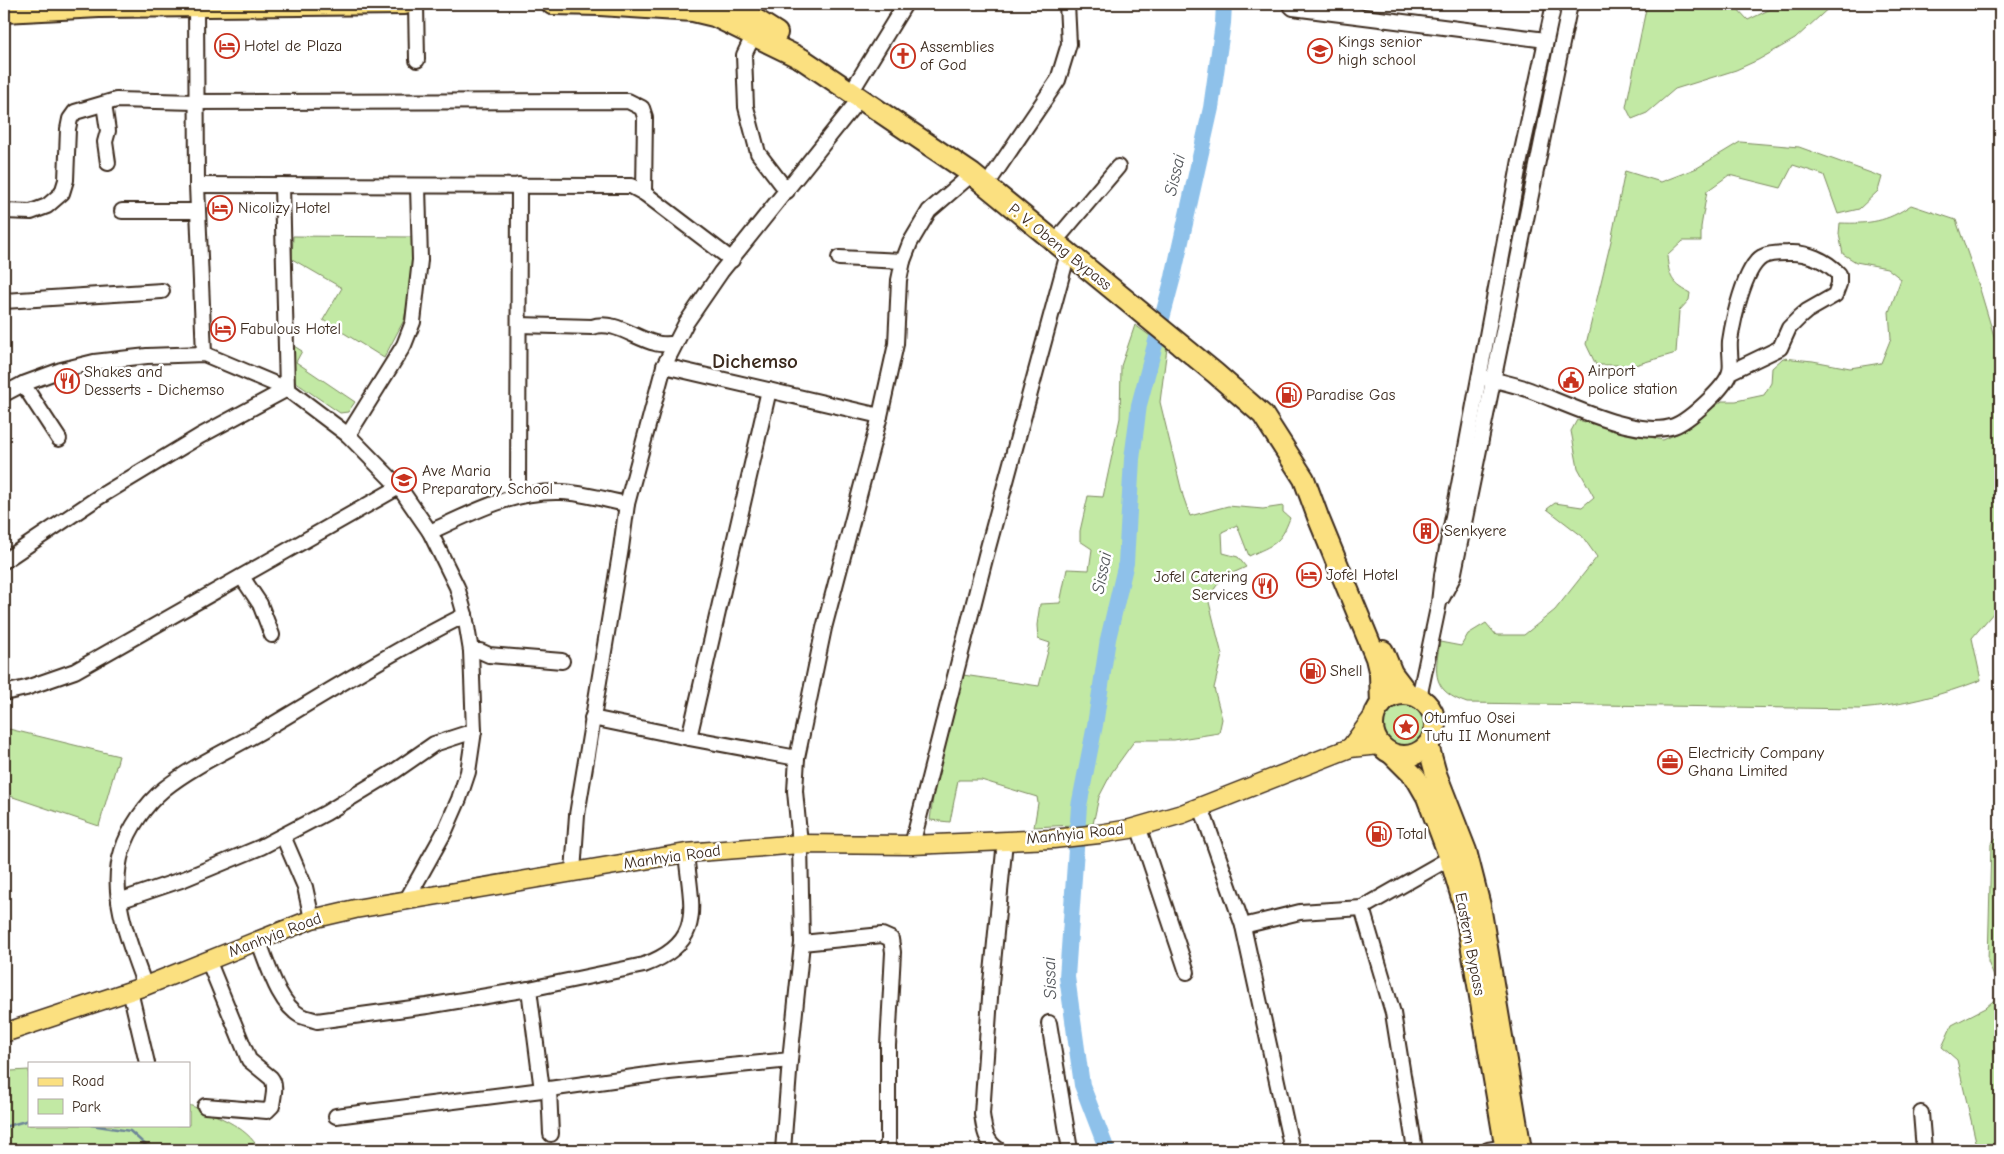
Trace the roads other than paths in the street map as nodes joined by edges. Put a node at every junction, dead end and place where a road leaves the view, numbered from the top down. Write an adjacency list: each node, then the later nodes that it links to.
1 (405, 4): 9 (highway)
2 (416, 4): 14 (street)
3 (552, 4): 12 (highway, P. V. Obeng Bypass)
4 (905, 4): 15 (street)
5 (1067, 4): 20 (street)
6 (1288, 4): 13 (street)
7 (1554, 4): 13 (street)
8 (1570, 4): 43 (street)
9 (196, 5): 11 (highway); 16 (street)
10 (727, 5): 15 (highway, P. V. Obeng Bypass)
11 (4, 12)
12 (754, 34): 15 (highway, P. V. Obeng Bypass); 25 (street)
13 (1546, 40): 43 (street)
14 (416, 60)
15 (858, 91): 20 (highway, P. V. Obeng Bypass); 25 (street)
16 (196, 102): 17 (street); 21 (street); 26 (street)
17 (104, 104): 18 (street); 29 (street)
18 (108, 163)
19 (1118, 167): 30 (street)
20 (983, 179): 30 (highway, P. V. Obeng Bypass); 31 (highway, P. V. Obeng Bypass); 34 (street)
21 (197, 185): 22 (street); 28 (street)
22 (282, 185): 23 (street); 45 (street)
23 (418, 186): 24 (street); 49 (street)
24 (519, 186): 26 (street); 38 (street)
25 (787, 191): 33 (street)
26 (644, 193): 33 (street)
27 (122, 210): 28 (street)
28 (198, 210): 40 (street)
29 (4, 211)
30 (1062, 233): 37 (highway, P. V. Obeng Bypass)
31 (1068, 253): 37 (highway, P. V. Obeng Bypass); 76 (street)
32 (839, 258): 34 (street)
33 (732, 260): 39 (street)
34 (903, 261): 48 (street)
35 (162, 291): 36 (street)
36 (4, 302)
37 (1160, 322): 62 (highway, P. V. Obeng Bypass); 63 (highway, P. V. Obeng Bypass)
38 (519, 325): 39 (street); 52 (street)
39 (675, 344): 41 (street)
40 (204, 354): 44 (street); 45 (street)
41 (664, 366): 46 (street); 53 (street)
42 (1730, 372): 42 (street); 43 (street)
43 (1487, 378): 62 (street)
44 (23, 384): 47 (street); 50 (street)
45 (287, 389): 49 (street); 55 (street)
46 (769, 390): 48 (street); 66 (street)
47 (4, 392)
48 (880, 416): 70 (street)
49 (348, 434): 51 (street)
50 (59, 439)
51 (399, 487): 54 (street); 56 (street)
52 (518, 495): 53 (street); 54 (street)
53 (627, 504): 64 (street)
54 (430, 532): 57 (street)
55 (4, 561)
56 (242, 577): 58 (street); 61 (street)
57 (465, 615): 59 (street); 80 (street)
58 (272, 635)
59 (471, 651): 60 (street); 65 (street)
60 (562, 660)
61 (4, 693)
62 (1414, 696): 63 (highway); 67 (highway)
63 (1378, 709): 68 (main road); 69 (highway)
64 (592, 718): 66 (street); 79 (street)
65 (474, 732): 73 (street); 81 (street)
66 (689, 738): 70 (street)
67 (1428, 745): 69 (highway); 100 (highway, Eastern Bypass)
68 (1350, 748): 69 (main road, Manhyia Road); 71 (main road, Manhyia Road)
69 (1386, 749): 78 (highway, Eastern Bypass)
70 (797, 758): 75 (street)
71 (1201, 807): 72 (main road, Manhyia Road); 84 (street)
72 (1138, 826): 74 (main road, Manhyia Road); 88 (street)
73 (283, 836): 80 (street); 83 (street)
74 (1005, 840): 76 (main road, Manhyia Road); 103 (street)
75 (800, 844): 76 (main road, Manhyia Road); 77 (main road, Manhyia Road); 86 (street)
76 (912, 845)
77 (686, 853): 79 (main road, Manhyia Road); 90 (street)
78 (1450, 858): 82 (street); 100 (highway, Eastern Bypass)
79 (573, 872): 81 (main road, Manhyia Road)
80 (120, 901): 89 (street)
81 (406, 901): 83 (main road, Manhyia Road)
82 (1362, 908): 84 (street); 106 (street)
83 (312, 919): 85 (main road, Manhyia Road)
84 (1243, 926): 105 (street)
85 (258, 940): 87 (main road, Manhyia Road); 90 (street)
86 (802, 943): 93 (street); 102 (street)
87 (208, 960): 89 (main road, Manhyia Road); 96 (street)
88 (1187, 972)
89 (137, 989): 92 (main road, Manhyia Road); 94 (street)
90 (529, 989): 95 (street)
91 (1049, 1023): 104 (street)
92 (5, 1030)
93 (790, 1060): 95 (street); 101 (street)
94 (147, 1062)
95 (546, 1090): 98 (street); 99 (street)
96 (205, 1106)
97 (1921, 1112): 107 (street)
98 (336, 1116)
99 (551, 1134)
100 (1505, 1149)
101 (783, 1150)
102 (885, 1150)
103 (999, 1150)
104 (1070, 1150)
105 (1292, 1150)
106 (1415, 1150)
107 (1924, 1150)

